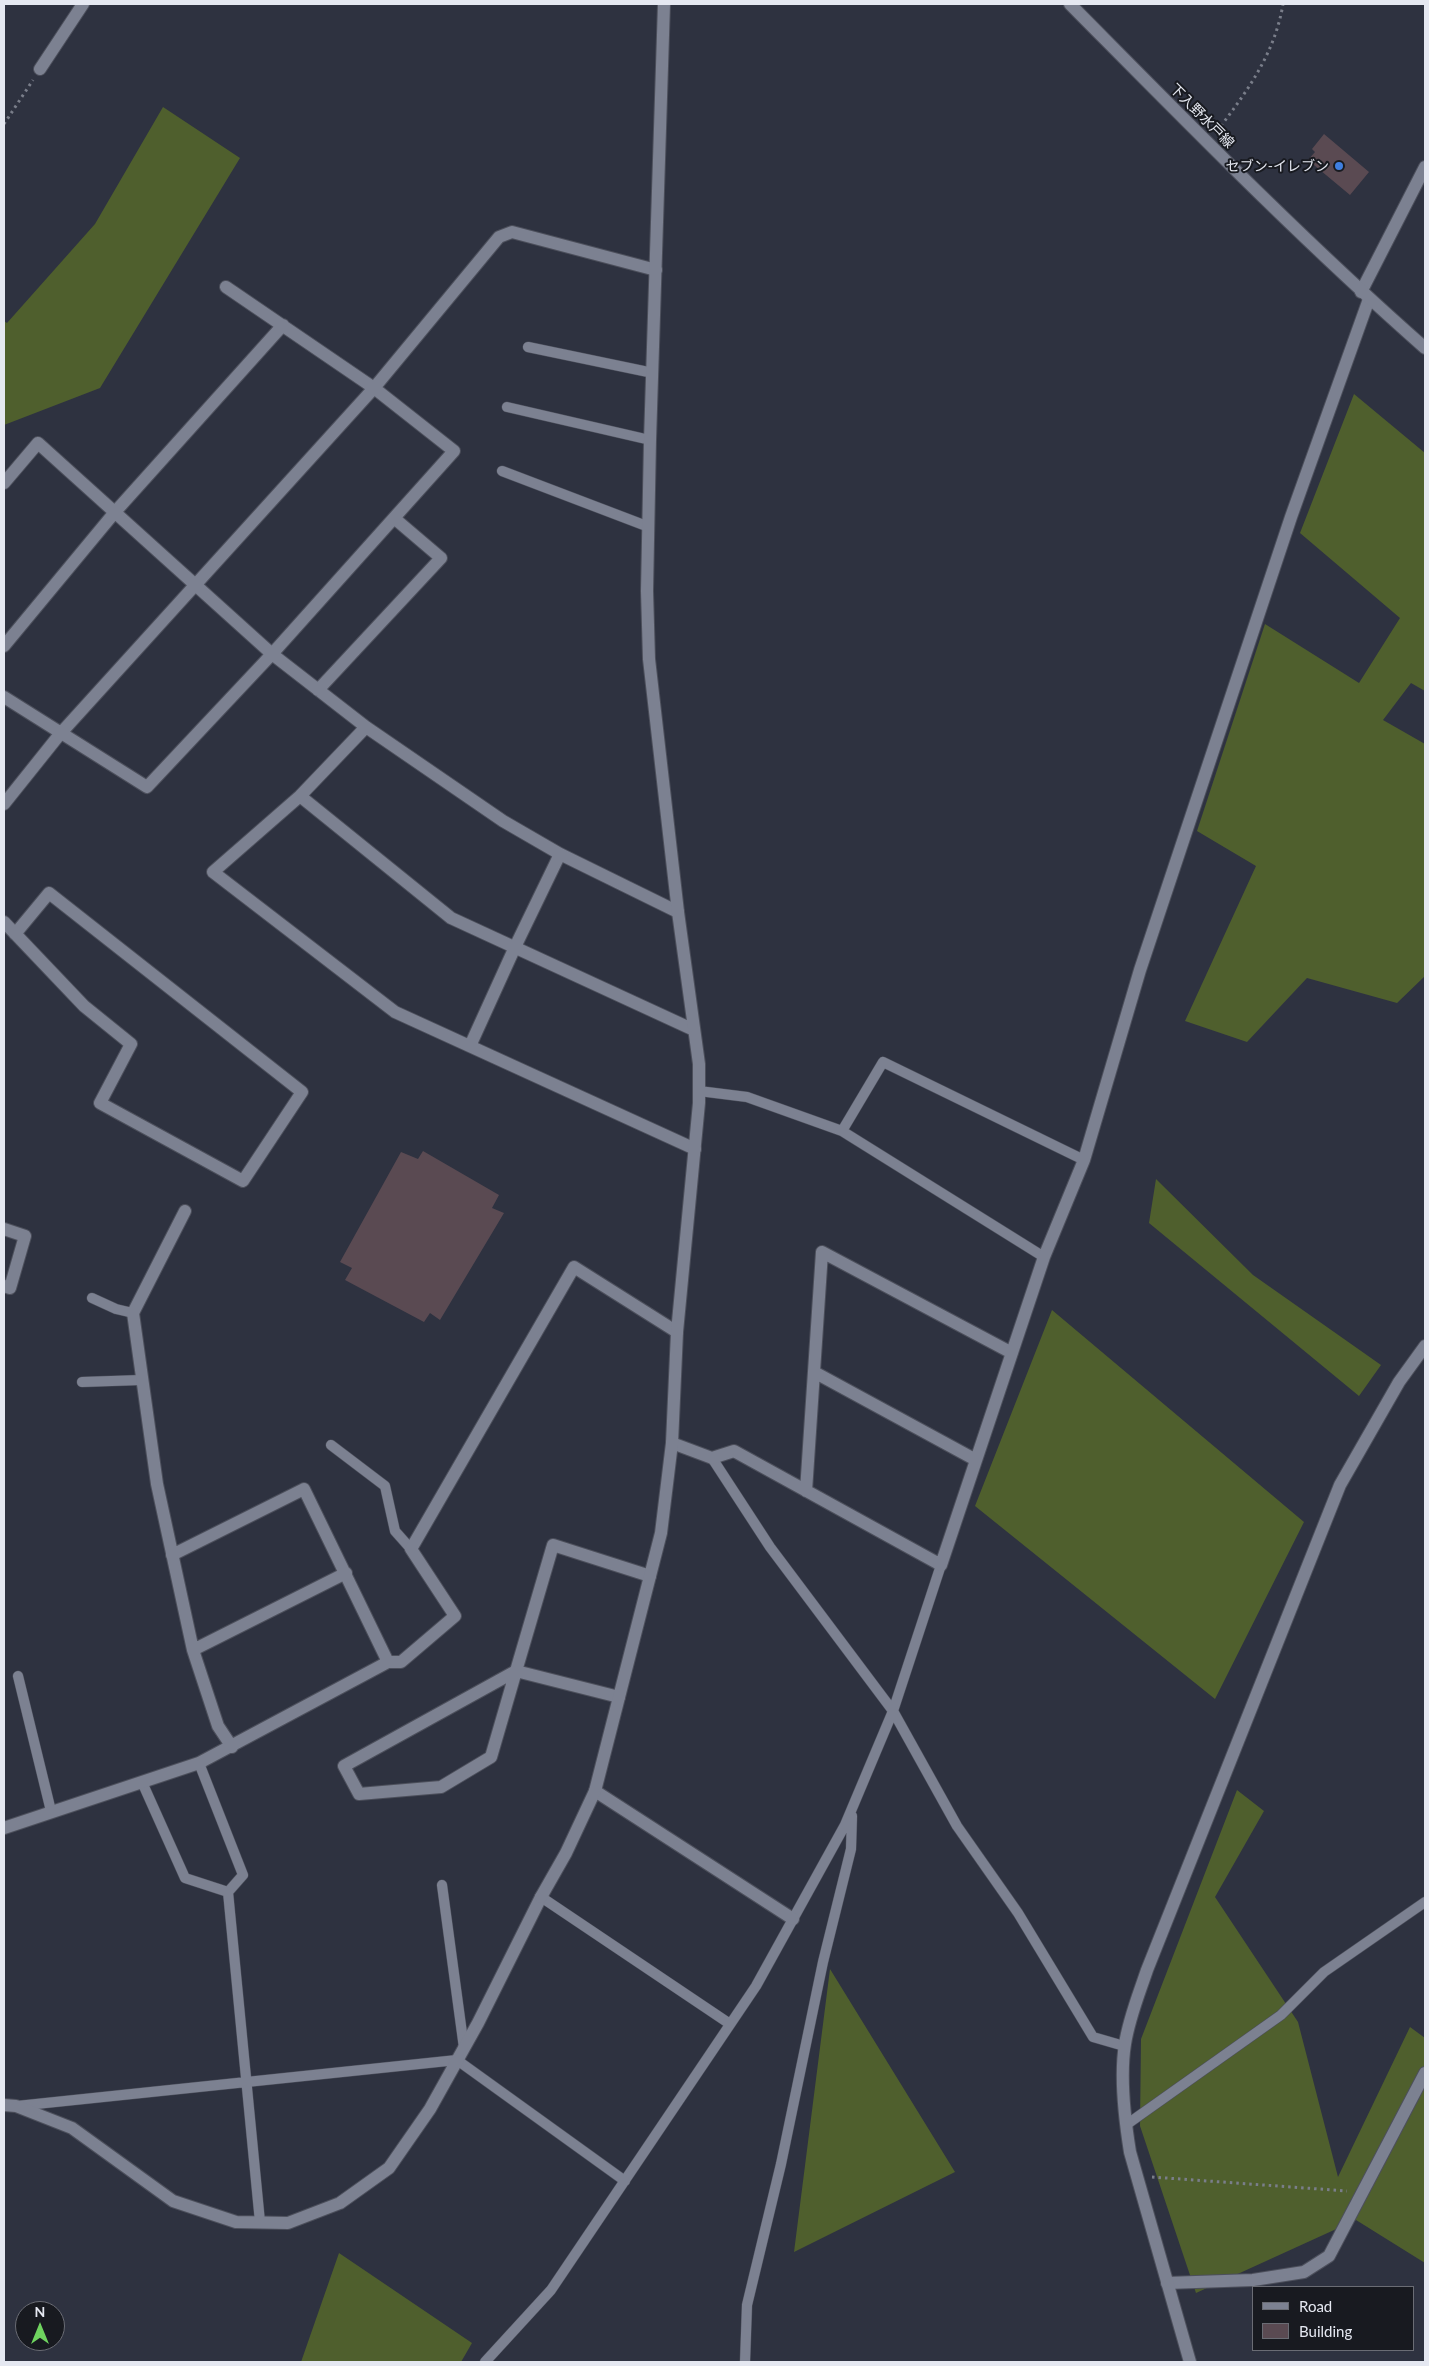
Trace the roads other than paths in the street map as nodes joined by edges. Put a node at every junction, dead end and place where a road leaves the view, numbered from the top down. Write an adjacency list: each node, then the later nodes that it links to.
1 (83, 4): 4 (street)
2 (664, 4): 6 (street)
3 (1070, 4): 8 (street, 下入野水戸線)
4 (40, 69)
5 (1425, 168): 8 (street)
6 (656, 270): 12 (street); 13 (street)
7 (226, 287): 9 (street)
8 (1365, 295): 11 (street, 下入野水戸線); 40 (street)
9 (283, 325): 13 (street); 18 (street)
10 (528, 346): 12 (lane)
11 (1425, 348)
12 (653, 373): 15 (street)
13 (374, 388): 19 (street); 21 (street)
14 (507, 407): 15 (lane)
15 (650, 440): 20 (street)
16 (502, 471): 20 (lane)
17 (4, 483): 18 (street)
18 (115, 512): 21 (street); 22 (street)
19 (394, 518): 23 (street); 24 (street)
20 (648, 527): 31 (street)
21 (195, 583): 23 (street); 27 (street)
22 (4, 646)
23 (272, 654): 24 (street); 27 (street)
24 (318, 690): 26 (street)
25 (4, 697): 27 (street)
26 (366, 727): 28 (street); 30 (street)
27 (60, 734): 29 (street)
28 (300, 796): 34 (street); 36 (street)
29 (4, 804)
30 (560, 854): 31 (street); 34 (street)
31 (678, 912): 35 (street)
32 (4, 922): 33 (street)
33 (15, 934): 33 (street)
34 (514, 947): 35 (street); 36 (street)
35 (694, 1030): 37 (street)
36 (470, 1046): 39 (street)
37 (699, 1091): 38 (lane); 39 (street)
38 (842, 1131): 40 (lane); 43 (lane)
39 (695, 1149): 47 (street)
40 (1084, 1160): 43 (street)
41 (185, 1212): 46 (street)
42 (4, 1230): 44 (street)
43 (1044, 1257): 49 (street)
44 (4, 1286)
45 (92, 1298): 46 (lane)
46 (133, 1313): 51 (street)
47 (677, 1332): 53 (street); 58 (street)
48 (1425, 1346): 82 (street)
49 (1012, 1353): 50 (street); 56 (street)
50 (814, 1372): 56 (street); 57 (street)
51 (141, 1380): 52 (lane); 59 (street)
52 (82, 1382)
53 (672, 1443): 55 (street); 62 (street)
54 (331, 1445): 58 (lane)
55 (712, 1458): 57 (street); 68 (lane)
56 (976, 1460): 60 (street)
57 (806, 1491): 60 (street)
58 (411, 1549): 64 (street)
59 (172, 1555): 61 (street); 63 (street)
60 (941, 1565): 68 (lane)
61 (346, 1573): 63 (street); 64 (street)
62 (650, 1576): 65 (street); 67 (street)
63 (193, 1650): 69 (street)
64 (388, 1662): 69 (street)
65 (516, 1672): 65 (street); 67 (street)
66 (18, 1676): 74 (lane)
67 (619, 1697): 72 (street)
68 (893, 1711): 73 (lane); 82 (lane)
69 (232, 1747): 70 (street)
70 (199, 1763): 71 (street); 77 (lane)
71 (142, 1782): 74 (street); 77 (lane)
72 (595, 1791): 78 (street); 80 (street)
73 (852, 1810): 80 (lane); 93 (lane)
74 (51, 1811): 75 (street)
75 (4, 1828)
76 (442, 1885): 83 (lane)
77 (228, 1892): 86 (lane)
78 (541, 1897): 81 (lane); 83 (street)
79 (1425, 1902): 88 (lane)
80 (793, 1919): 81 (lane)
81 (730, 2024): 89 (lane)
82 (1124, 2046): 88 (street)
83 (464, 2048): 84 (street)
84 (457, 2060): 86 (lane); 89 (lane); 90 (street)
85 (1425, 2073): 91 (street)
86 (246, 2082): 87 (lane); 90 (lane)
87 (10, 2106): 90 (street)
88 (1126, 2125): 91 (street)
89 (625, 2181): 92 (lane)
90 (260, 2222)
91 (1167, 2283): 94 (street)
92 (485, 2362)
93 (745, 2362)
94 (1190, 2362)

